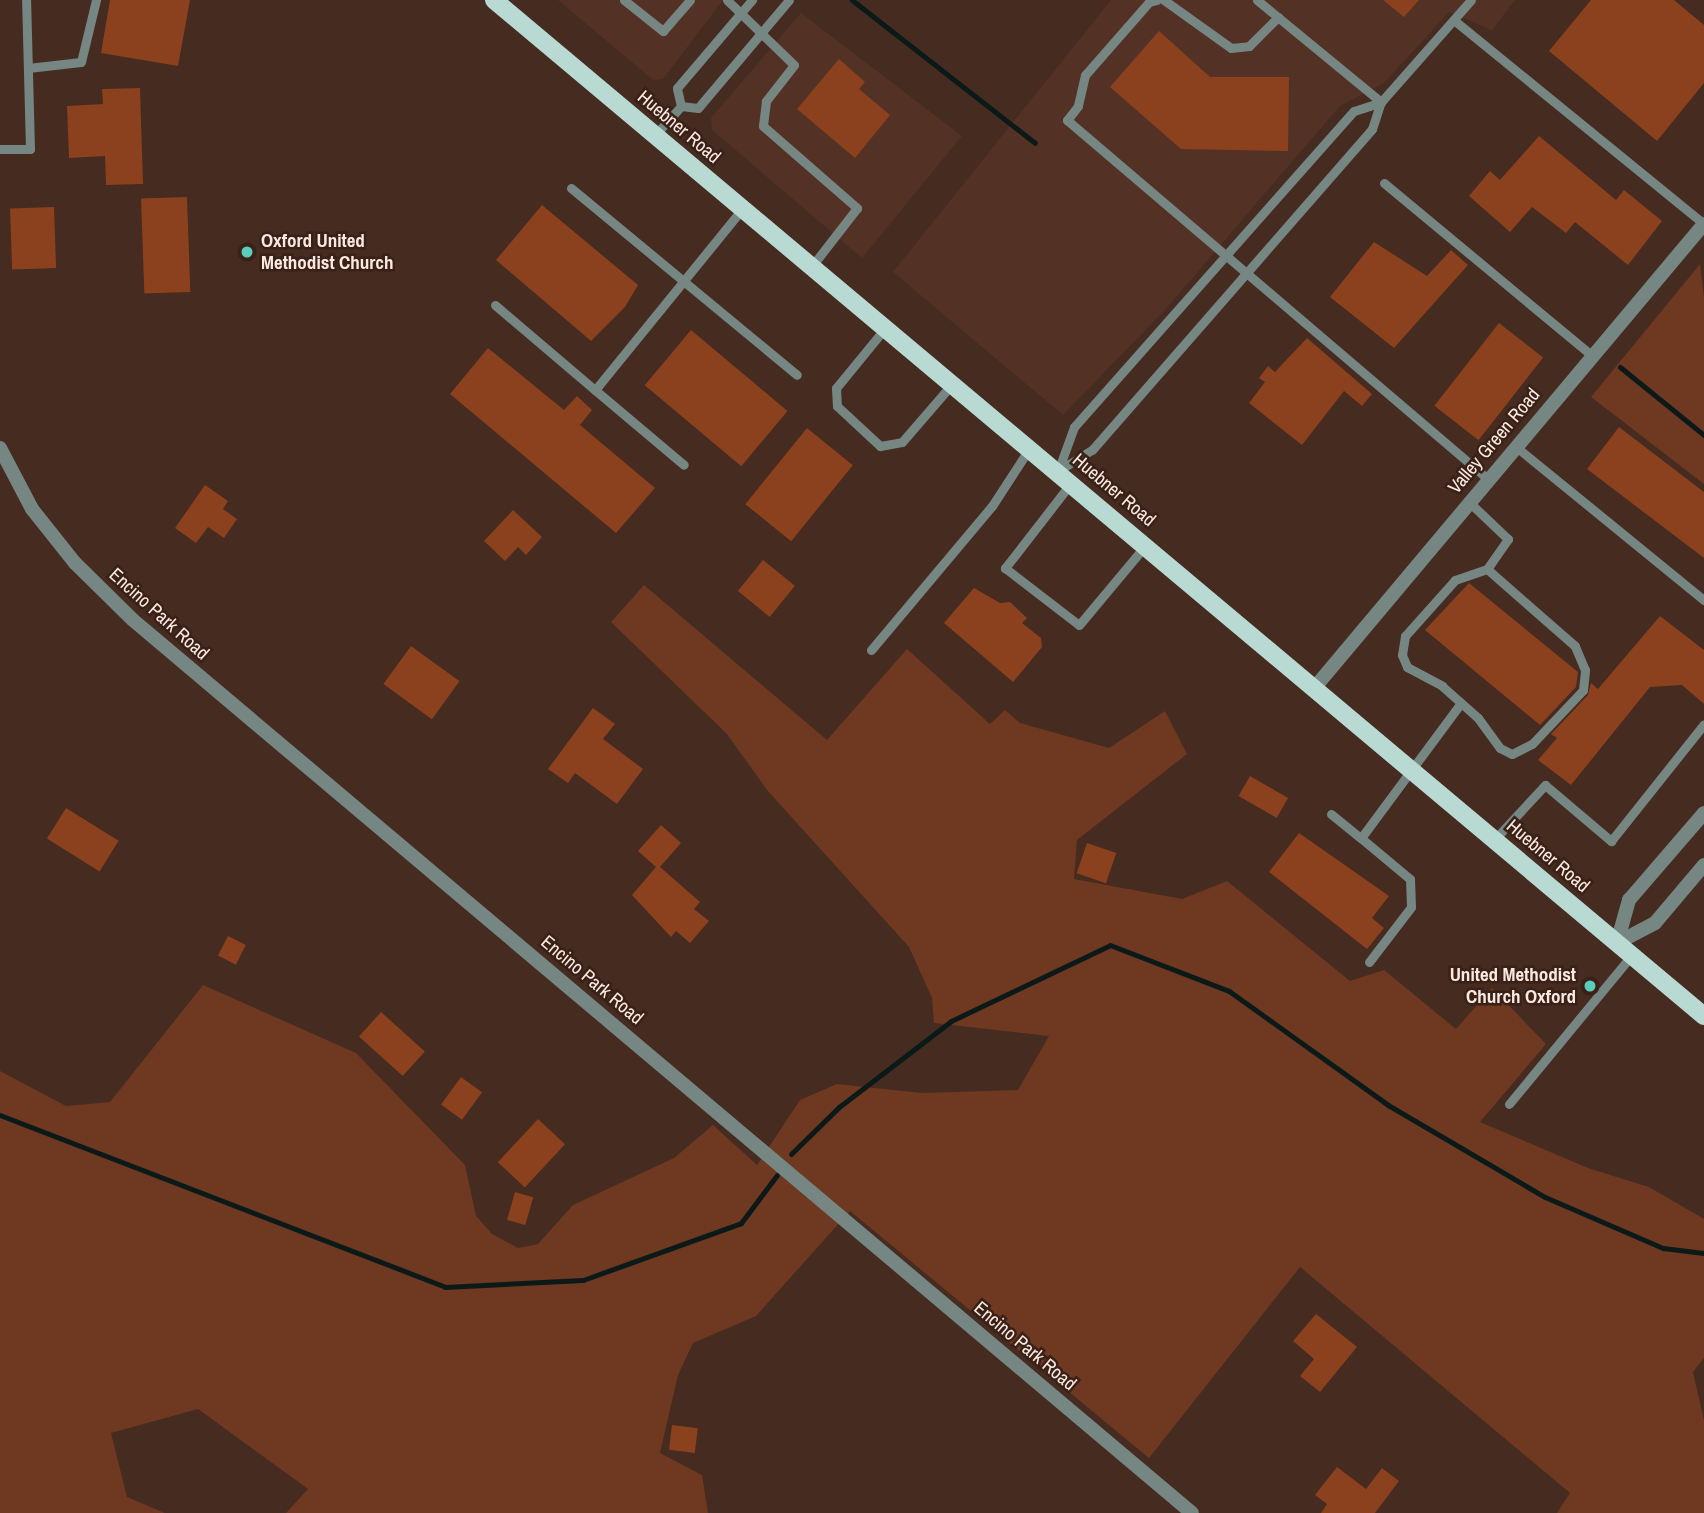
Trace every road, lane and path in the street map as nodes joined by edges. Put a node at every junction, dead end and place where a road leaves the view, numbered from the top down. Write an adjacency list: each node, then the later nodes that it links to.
1 (26, 0): 17 (lane)
2 (96, 0): 17 (lane)
3 (494, 0): 20 (main road, Huebner Road)
4 (624, 0): 5 (lane)
5 (690, 0)
6 (727, 0): 13 (lane)
7 (752, 0): 13 (lane)
8 (789, 0): 16 (lane)
9 (1157, 0): 26 (lane)
10 (1164, 0): 14 (lane)
11 (1257, 0): 14 (lane)
12 (1471, 0): 15 (lane)
13 (741, 13): 16 (lane); 19 (lane)
14 (1278, 17): 18 (lane)
15 (1455, 21): 18 (lane); 25 (lane)
16 (762, 34): 19 (lane); 27 (lane)
17 (28, 68): 21 (lane)
18 (1381, 102): 26 (lane); 28 (lane)
19 (681, 106): 20 (lane)
20 (656, 134): 24 (main road, Huebner Road)
21 (0, 149)
22 (1384, 183): 32 (lane)
23 (571, 188): 29 (lane)
24 (742, 209): 27 (main road, Huebner Road); 29 (lane)
25 (1704, 224): 32 (street, Valley Green Road)
26 (1225, 257): 28 (lane); 40 (lane)
27 (813, 265): 31 (main road, Huebner Road)
28 (1244, 275): 40 (lane); 41 (lane)
29 (684, 282): 33 (lane); 35 (lane)
30 (495, 305): 35 (lane)
31 (886, 327): 34 (main road, Huebner Road); 34 (lane)
32 (1591, 355): 36 (street, Valley Green Road)
33 (797, 375)
34 (953, 383): 37 (main road, Huebner Road)
35 (595, 390): 39 (lane)
36 (1515, 446): 41 (street, Valley Green Road); 45 (lane)
37 (1030, 447): 40 (main road, Huebner Road); 46 (lane)
38 (0, 448): 61 (street, Encino Park Road)
39 (684, 465)
40 (1065, 477): 43 (main road, Huebner Road); 43 (lane)
41 (1488, 479): 42 (street, Valley Green Road)
42 (1469, 502): 44 (lane); 47 (street, Valley Green Road)
43 (1146, 545): 47 (main road, Huebner Road)
44 (1487, 569): 48 (lane); 48 (lane)
45 (1704, 600)
46 (871, 650)
47 (1316, 686): 50 (main road, Huebner Road)
48 (1461, 703): 50 (lane)
49 (1704, 724): 54 (lane)
50 (1412, 768): 53 (lane); 54 (main road, Huebner Road)
51 (1704, 813): 56 (street)
52 (1331, 814): 53 (lane)
53 (1361, 838): 58 (lane)
54 (1495, 839): 56 (main road, Huebner Road)
55 (1704, 865): 56 (street)
56 (1618, 943): 57 (main road, Huebner Road)
57 (1632, 955): 59 (main road, Huebner Road); 60 (lane)
58 (1368, 962)
59 (1704, 1016)
60 (1509, 1104)
61 (1192, 1513)

